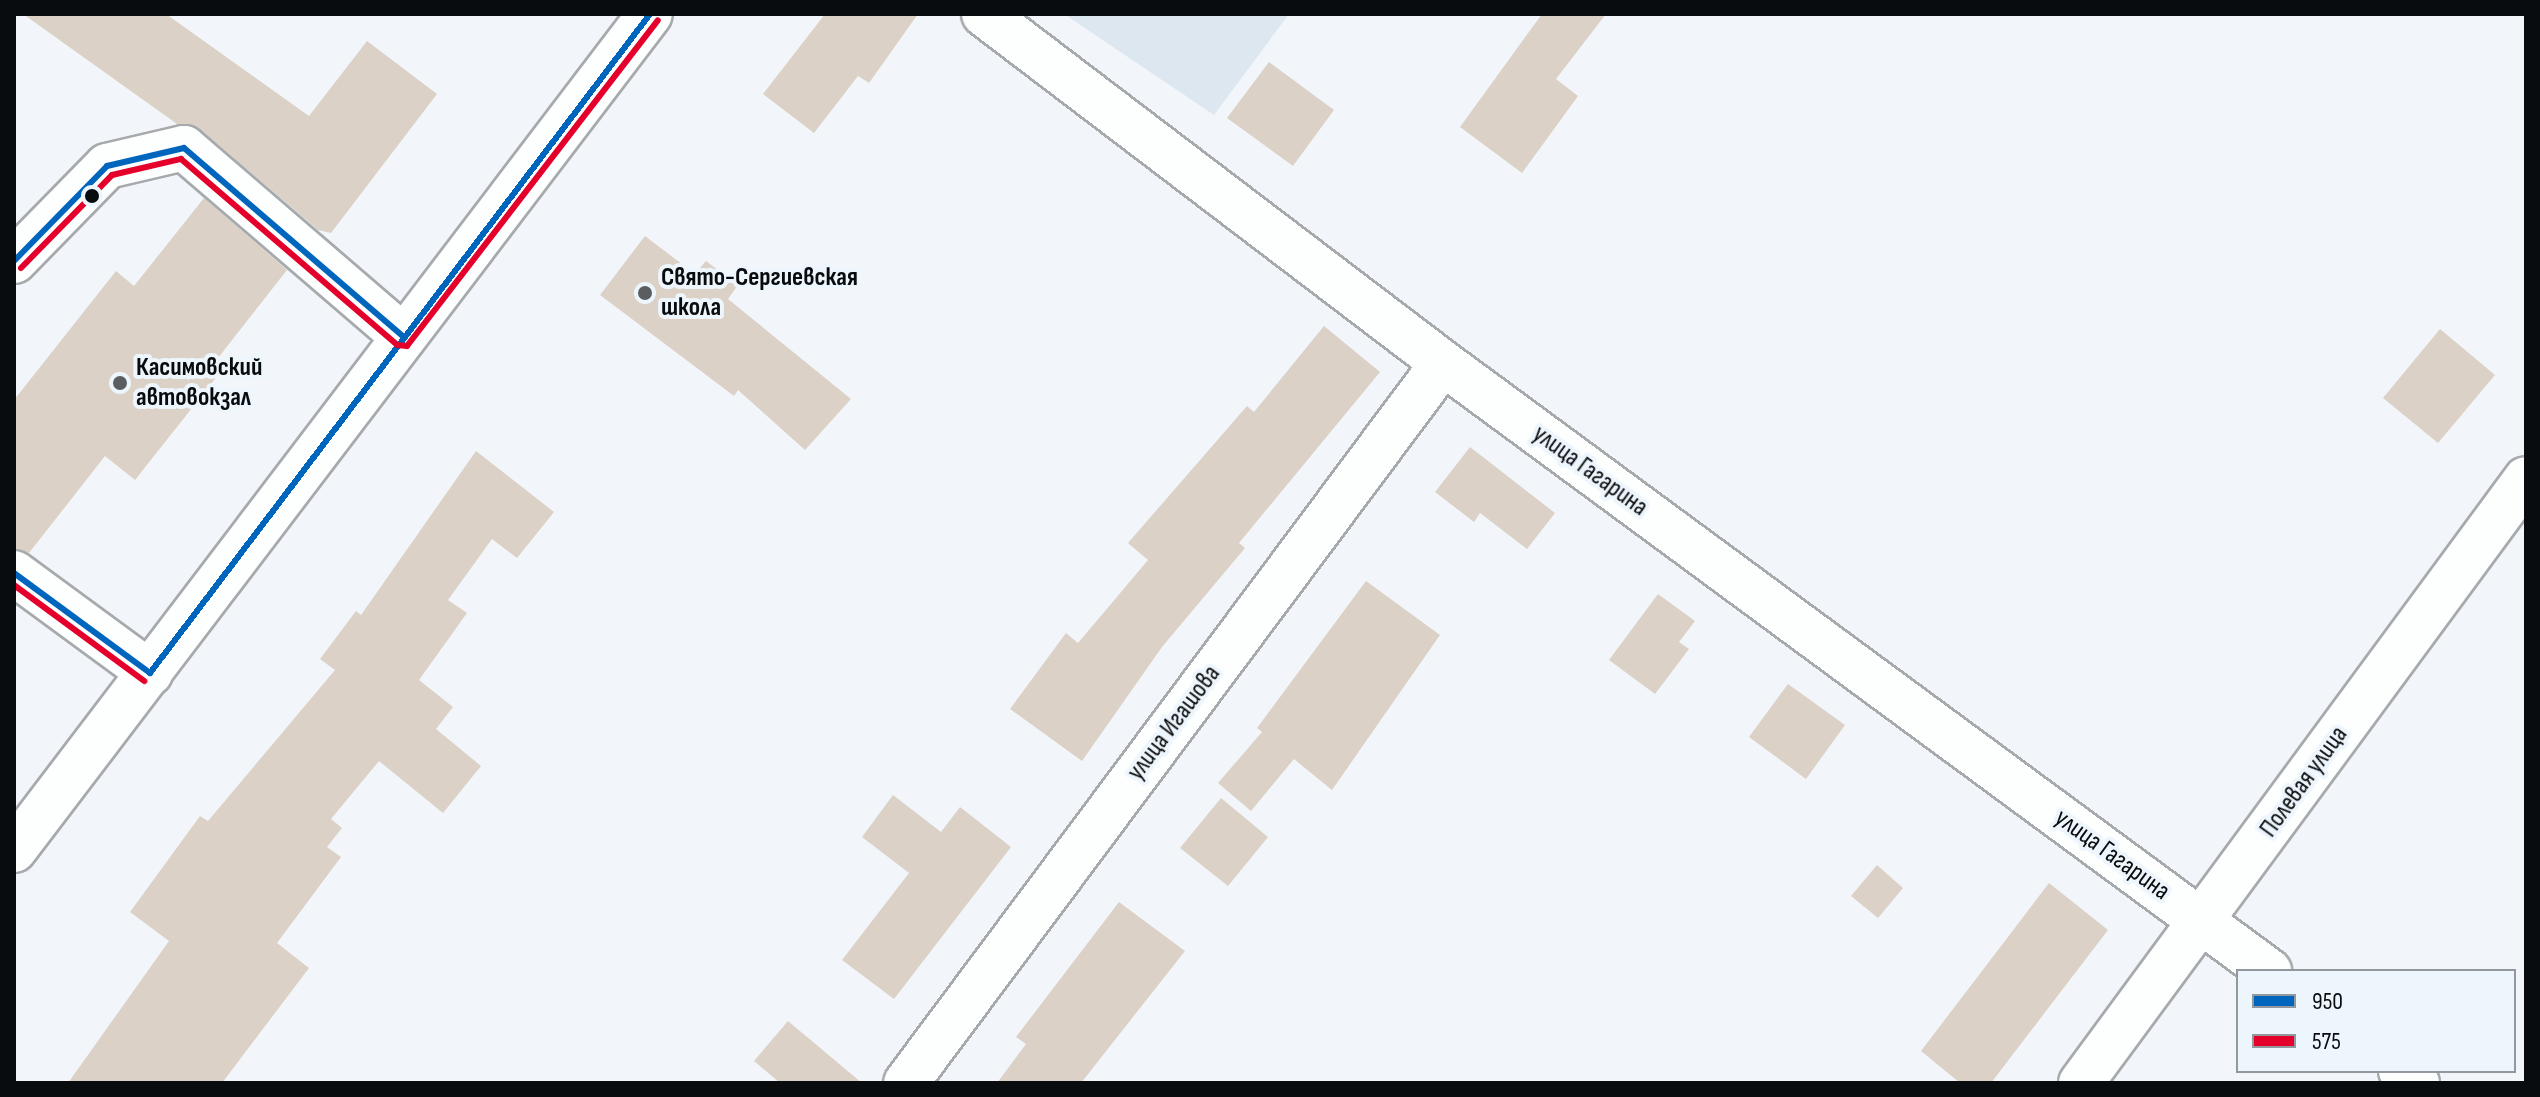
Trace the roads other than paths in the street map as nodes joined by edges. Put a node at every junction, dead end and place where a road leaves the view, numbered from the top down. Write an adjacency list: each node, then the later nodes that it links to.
1 (650, 14): 4 (street)
2 (984, 14): 5 (street, улица Гагарина)
3 (14, 261): 4 (street)
4 (404, 337): 8 (street)
5 (1443, 363): 10 (street, улица Гагарина); 12 (street, улица Игашова)
6 (2526, 479): 10 (street, Полевая улица)
7 (14, 573): 8 (street)
8 (150, 673): 9 (street)
9 (14, 850)
10 (2202, 921): 11 (street, улица Гагарина); 13 (street, Полевая улица)
11 (2266, 969)
12 (906, 1083)
13 (2081, 1083)

